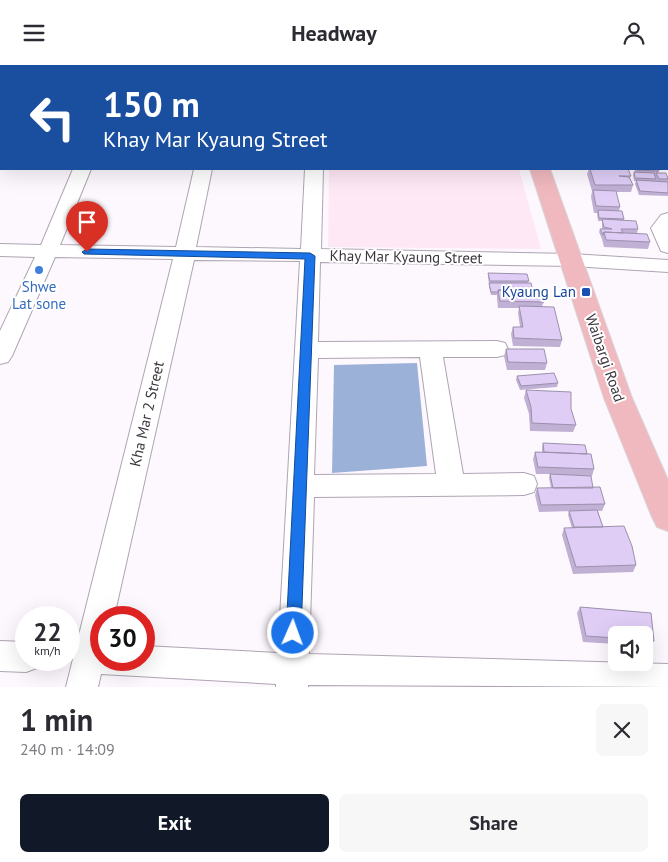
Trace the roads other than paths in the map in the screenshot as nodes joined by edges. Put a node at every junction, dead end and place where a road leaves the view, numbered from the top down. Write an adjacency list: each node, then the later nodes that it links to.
1 (82, 170): 8 (street)
2 (204, 170): 9 (street, Kha Mar 2 Street)
3 (314, 170): 10 (street)
4 (540, 170): 11 (main road, Waibargi Road)
5 (668, 219): 6 (street)
6 (668, 247)
7 (0, 250): 8 (street, Khay Mar Kyaung Street)
8 (48, 251): 9 (street, Khay Mar Kyaung Street); 16 (street)
9 (185, 253): 10 (street, Khay Mar Kyaung Street); 23 (street, Kha Mar 2 Street)
10 (310, 256): 11 (street, Khay Mar Kyaung Street); 15 (street)
11 (572, 260): 12 (street, Khay Mar Kyaung Street); 20 (main road, Waibargi Road)
12 (668, 266)
13 (430, 348): 14 (street); 15 (street); 17 (street)
14 (497, 349)
15 (306, 350): 19 (street)
16 (0, 356)
17 (451, 484): 18 (street); 19 (street)
18 (524, 485)
19 (300, 486): 24 (street)
20 (668, 517)
21 (0, 656): 22 (street)
22 (15, 657)
23 (89, 665): 24 (street)
24 (292, 678): 25 (street)
25 (668, 680)

